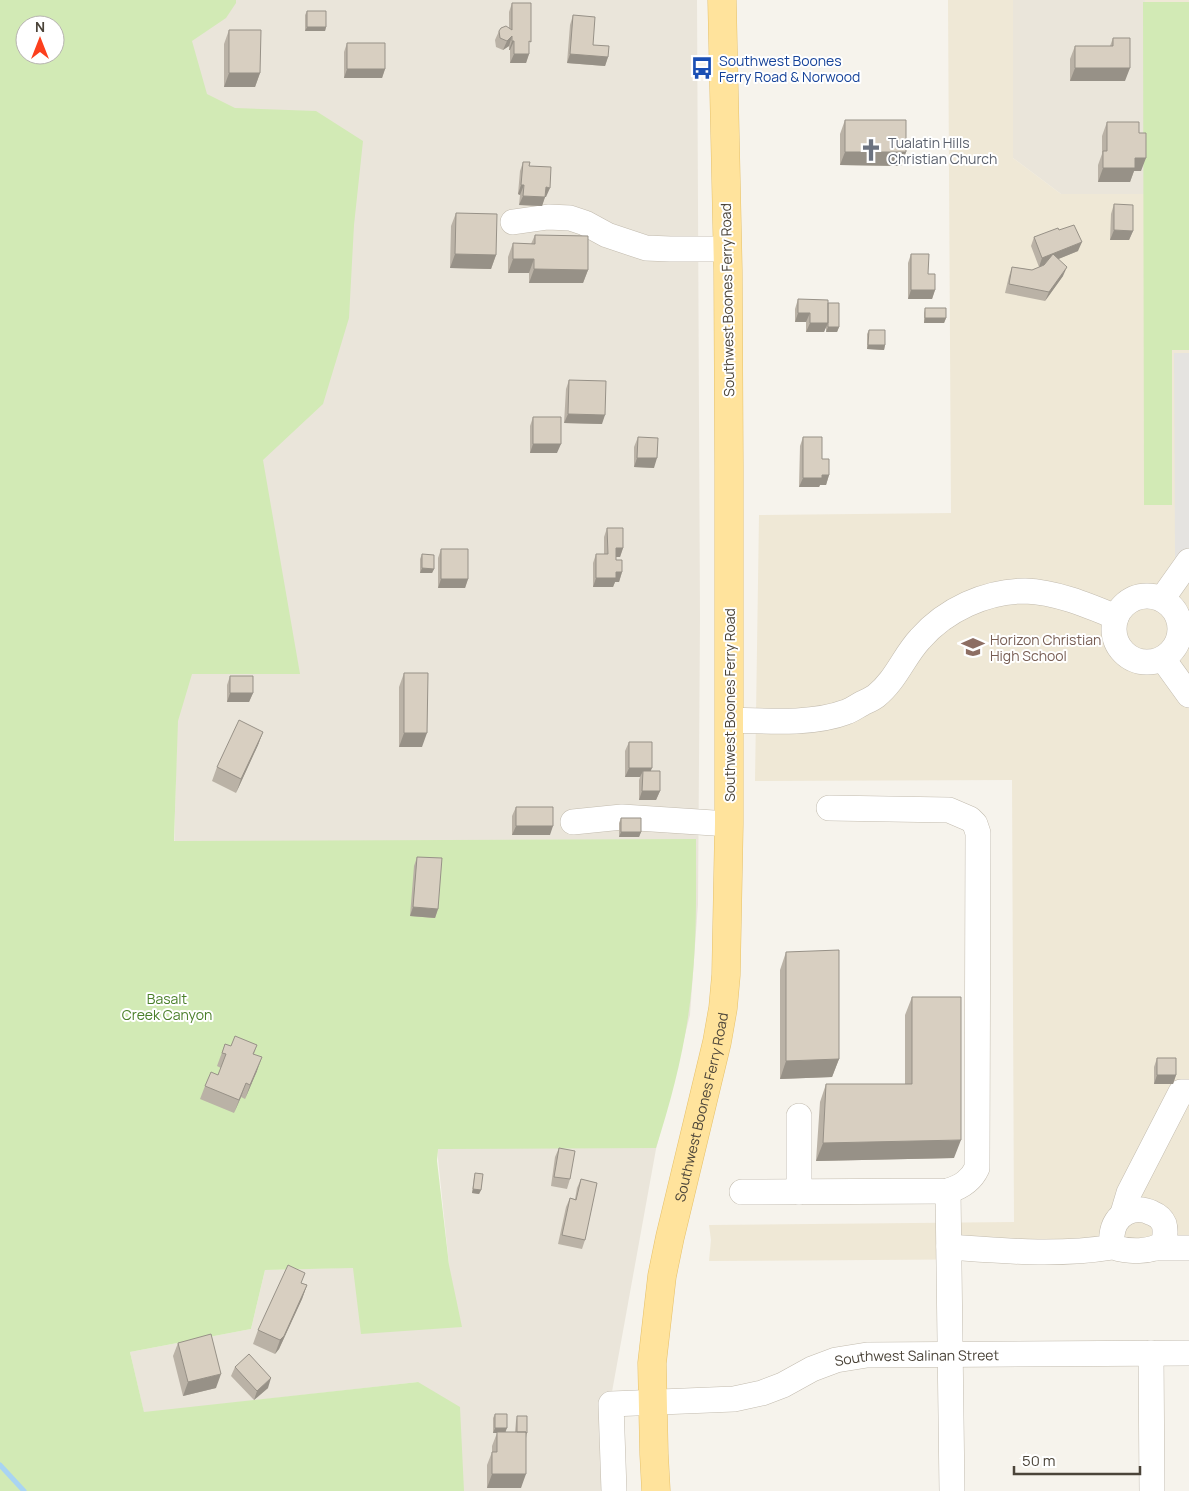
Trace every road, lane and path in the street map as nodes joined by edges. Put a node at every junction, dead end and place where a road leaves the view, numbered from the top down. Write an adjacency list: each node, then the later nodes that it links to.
1 (722, 0): 3 (main road, Southwest Boones Ferry Road)
2 (513, 222): 3 (street)
3 (728, 249): 9 (main road, Southwest Boones Ferry Road)
4 (1189, 561): 5 (street)
5 (1162, 600): 6 (street); 7 (street)
6 (1116, 616): 7 (street); 9 (street)
7 (1162, 659): 8 (street)
8 (1189, 695)
9 (729, 720): 12 (main road, Southwest Boones Ferry Road)
10 (829, 808): 15 (street)
11 (573, 822): 12 (street)
12 (729, 824): 26 (main road, Southwest Boones Ferry Road)
13 (1189, 1092): 18 (street)
14 (798, 1116): 17 (street)
15 (948, 1191): 17 (street); 19 (street)
16 (742, 1192): 17 (street)
17 (798, 1192)
18 (1123, 1214): 20 (street); 21 (street)
19 (949, 1247): 20 (street); 25 (street)
20 (1113, 1247): 21 (street)
21 (1157, 1248): 22 (street)
22 (1189, 1248)
23 (1152, 1353): 24 (street, Southwest Salinan Street); 25 (street, Southwest Salinan Street); 30 (street)
24 (1189, 1353)
25 (950, 1354): 26 (street, Southwest Salinan Street); 29 (street)
26 (652, 1403): 27 (street); 28 (main road, Southwest Boones Ferry Road)
27 (614, 1491)
28 (656, 1491)
29 (952, 1491)
30 (1152, 1491)

